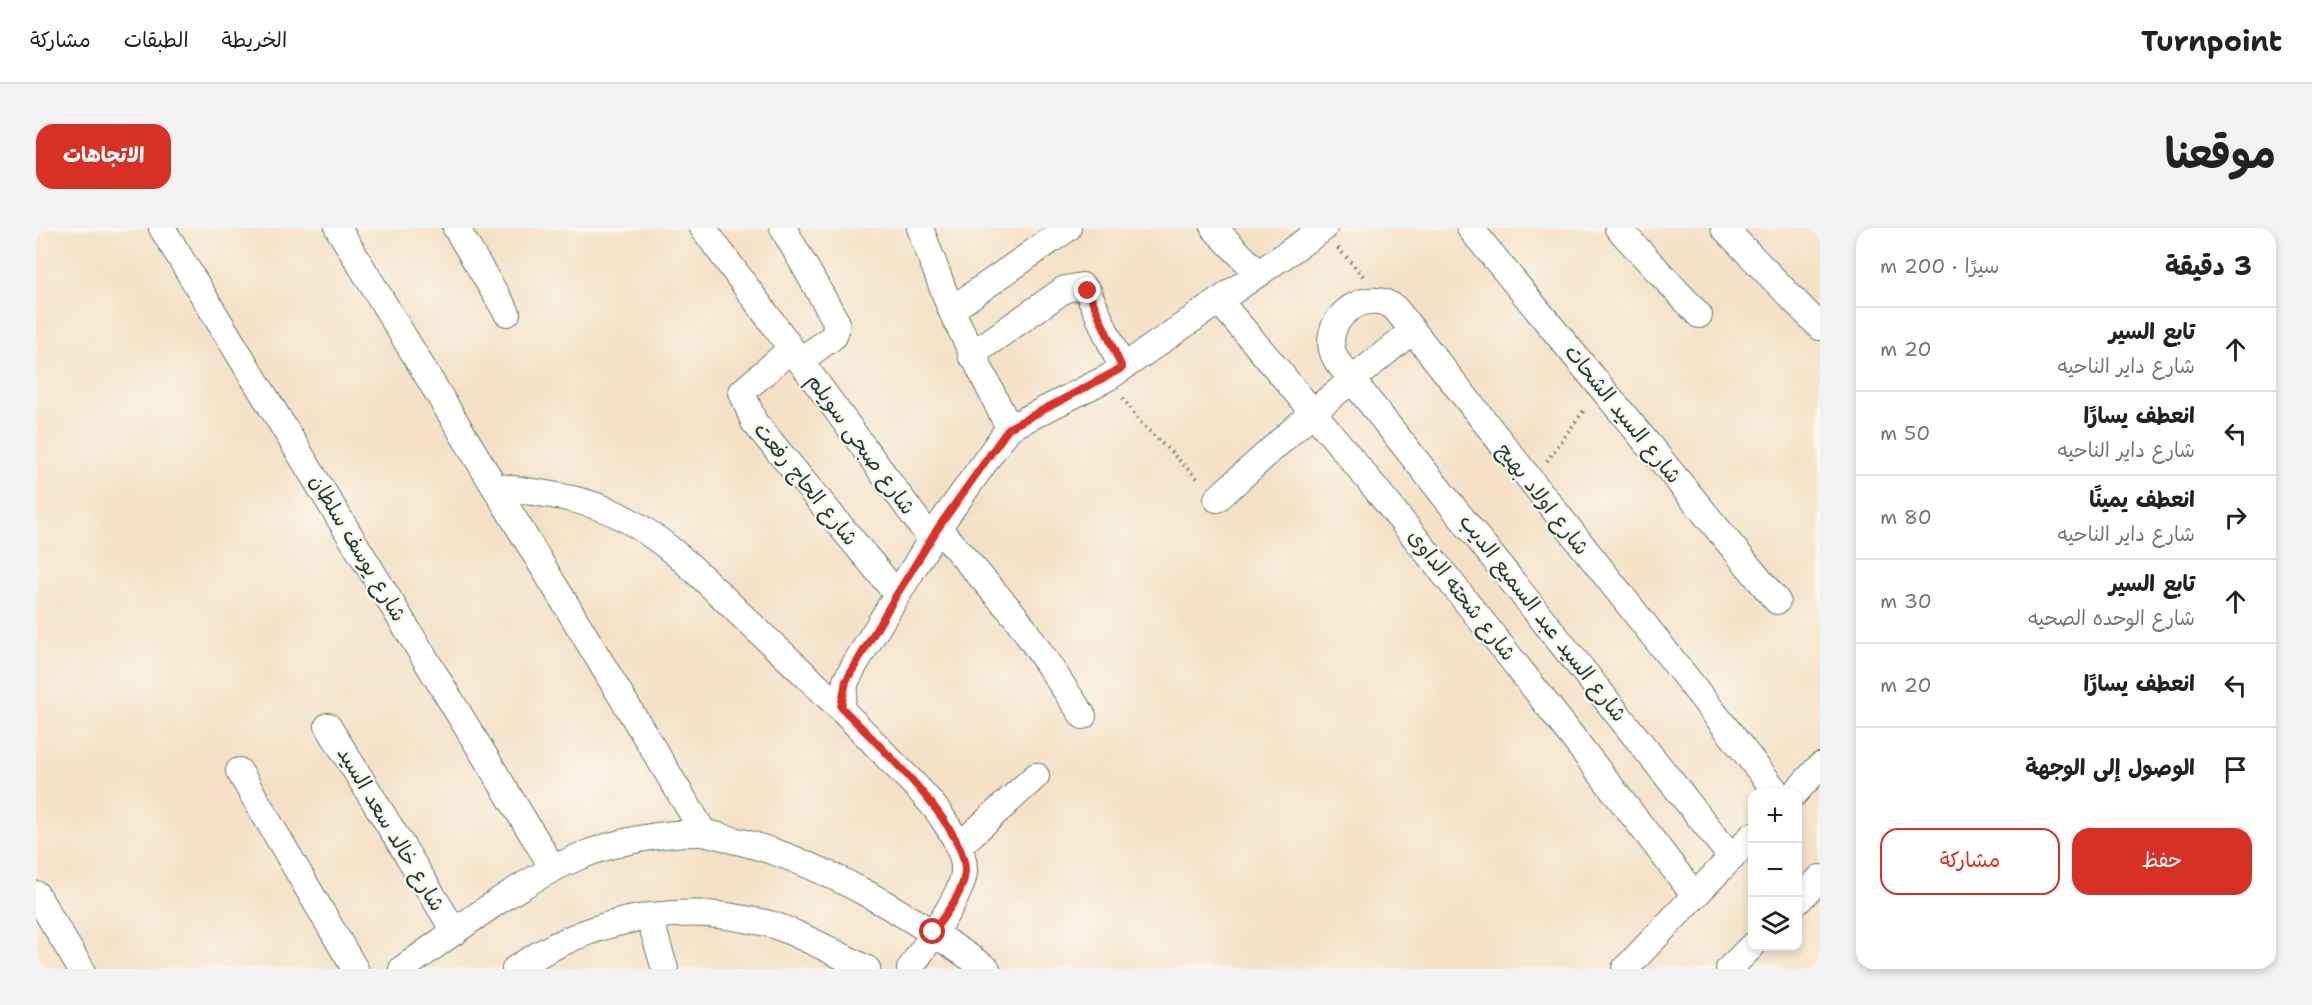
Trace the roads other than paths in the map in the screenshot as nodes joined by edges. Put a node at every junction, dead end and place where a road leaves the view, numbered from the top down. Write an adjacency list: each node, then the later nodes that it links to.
1 (162, 228): 43 (street, شارع يوسف سلطان)
2 (338, 228): 26 (street)
3 (456, 228): 16 (street)
4 (703, 228): 20 (street, شارع صبحى سويلم)
5 (783, 228): 20 (street)
6 (920, 228): 15 (street)
7 (1068, 228): 15 (street)
8 (1214, 228): 13 (street)
9 (1470, 228): 30 (street, شارع السيد الشحات)
10 (1724, 228): 18 (street)
11 (1323, 229): 13 (street)
12 (1620, 229): 17 (street)
13 (1258, 274): 14 (street)
14 (1219, 301): 22 (street); 24 (street, شارع شحته الداوى)
15 (951, 310): 21 (street)
16 (507, 313)
17 (1699, 315)
18 (1820, 327)
19 (1412, 331): 23 (street); 23 (street, شارع اولاد بهيج); 37 (street, شارع اولاد بهيج)
20 (795, 355): 28 (street, شارع صبحى سويلم); 29 (street, شارع الحاج رفعت)
21 (971, 355): 22 (street); 25 (street)
22 (1115, 373): 25 (street)
23 (1353, 379): 24 (street); 42 (street, شارع السيد عبد السميع الديب)
24 (1314, 411): 27 (street); 46 (street, شارع شحته الداوى)
25 (1009, 428): 28 (street)
26 (495, 486): 31 (street); 39 (street)
27 (1217, 499)
28 (934, 534): 29 (street); 32 (street, شارع صبحى سويلم)
29 (897, 594): 31 (street)
30 (1777, 601)
31 (841, 707): 41 (street)
32 (1083, 716)
33 (328, 726): 49 (street, شارع خالد سعد السيد)
34 (1820, 766): 38 (street)
35 (239, 771): 53 (street)
36 (1036, 776): 41 (street)
37 (1774, 789)
38 (1799, 789)
39 (704, 833): 43 (street); 50 (street)
40 (1748, 840): 42 (street)
41 (958, 848): 50 (street)
42 (1732, 858): 46 (street)
43 (553, 868): 49 (street)
44 (1820, 878): 47 (street)
45 (36, 894): 52 (street)
46 (1695, 896): 60 (street)
47 (1801, 897)
48 (649, 916): 55 (street); 56 (street); 57 (street)
49 (454, 932): 54 (street)
50 (929, 938): 58 (street); 59 (street)
51 (1748, 950): 61 (street)
52 (81, 969)
53 (355, 969)
54 (402, 969)
55 (515, 969)
56 (665, 969)
57 (867, 969)
58 (910, 969)
59 (987, 969)
60 (1625, 969)
61 (1729, 969)

